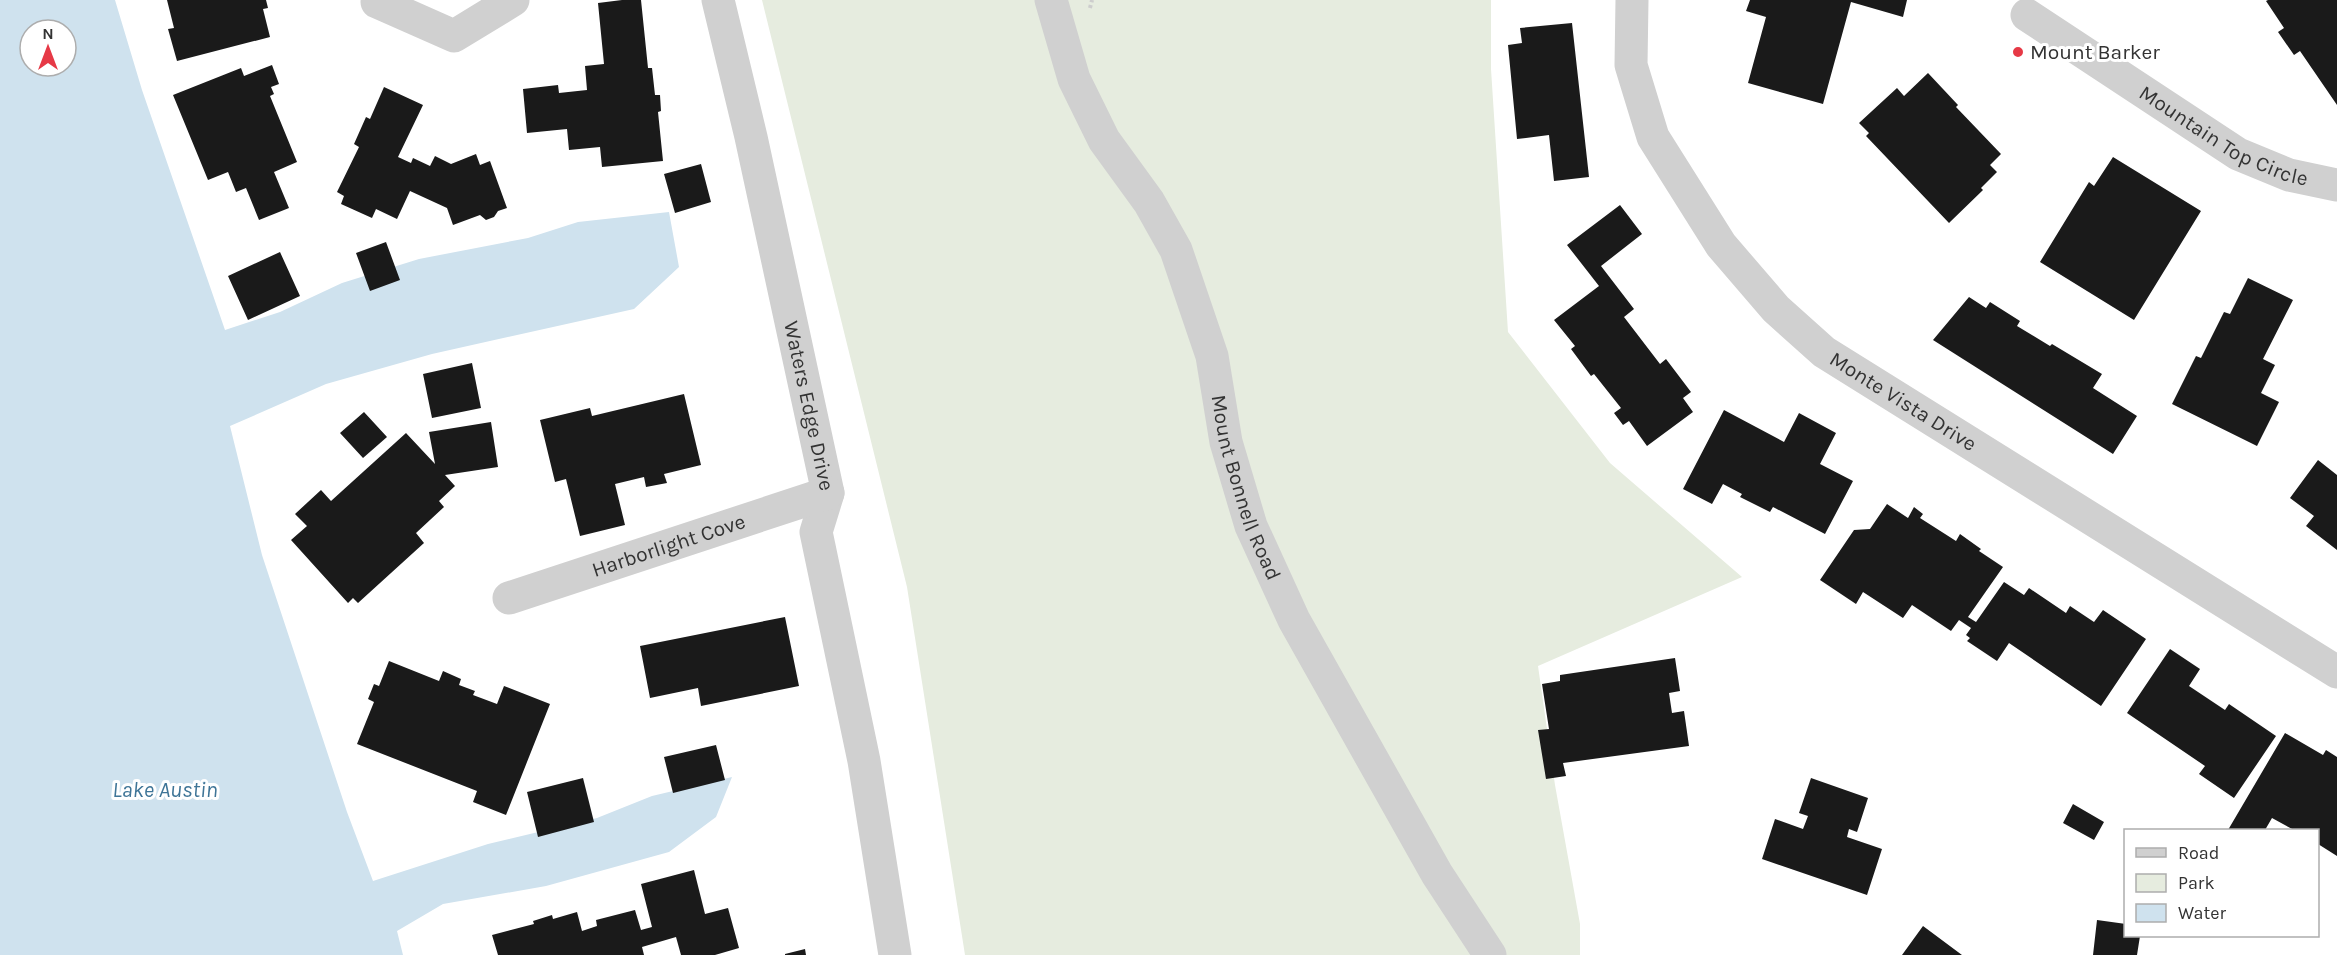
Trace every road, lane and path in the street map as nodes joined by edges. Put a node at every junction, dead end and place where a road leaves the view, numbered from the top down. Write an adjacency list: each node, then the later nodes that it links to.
1 (513, 0): 5 (street)
2 (718, 0): 8 (street, Waters Edge Drive)
3 (1051, 0): 12 (street, Mount Bonnell Road)
4 (1632, 0): 10 (street, Monte Vista Drive)
5 (377, 2)
6 (2027, 15): 7 (street, Mountain Top Circle)
7 (2337, 185)
8 (828, 493): 9 (street, Harborlight Cove); 11 (street, Waters Edge Drive)
9 (509, 598)
10 (2337, 672)
11 (895, 955)
12 (1490, 955)

